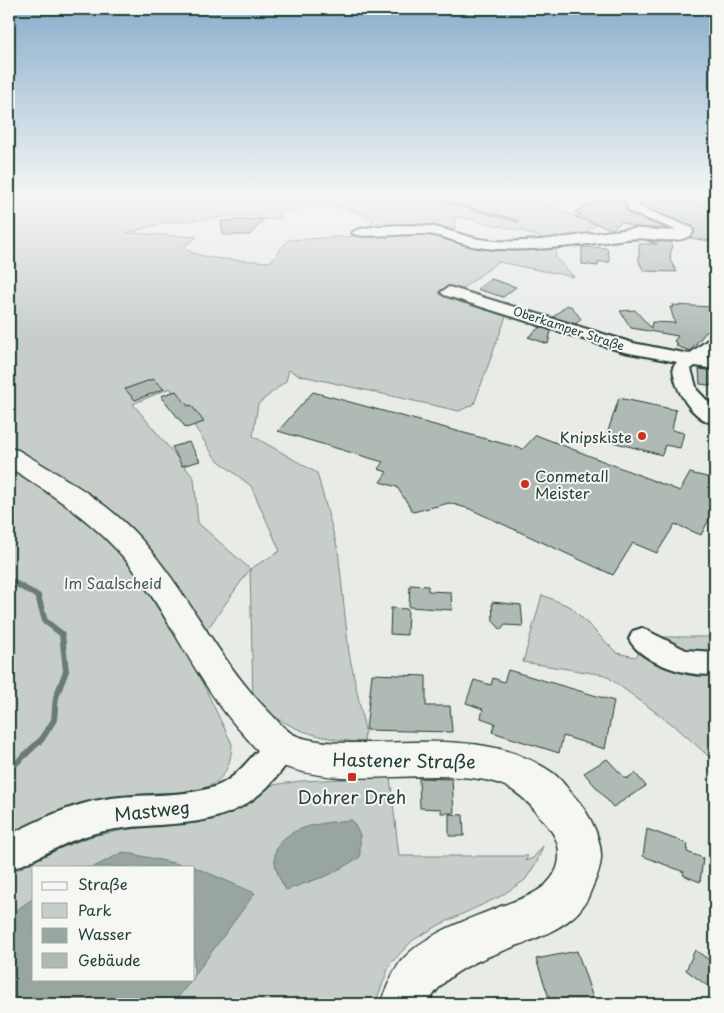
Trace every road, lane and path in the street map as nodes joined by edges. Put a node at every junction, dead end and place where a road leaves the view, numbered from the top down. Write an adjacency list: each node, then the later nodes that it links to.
1 (492, 243): 2 (street)
2 (535, 243)
3 (449, 292): 5 (street, Oberkamper Straße)
4 (715, 343): 5 (street)
5 (690, 360): 6 (street, Oberkamper Straße); 7 (street)
6 (715, 364)
7 (715, 418)
8 (9, 456): 11 (main road, Hastener Straße)
9 (642, 639): 10 (street)
10 (715, 662)
11 (282, 748): 12 (street, Mastweg); 13 (main road, Hastener Straße)
12 (9, 854)
13 (404, 1004)

